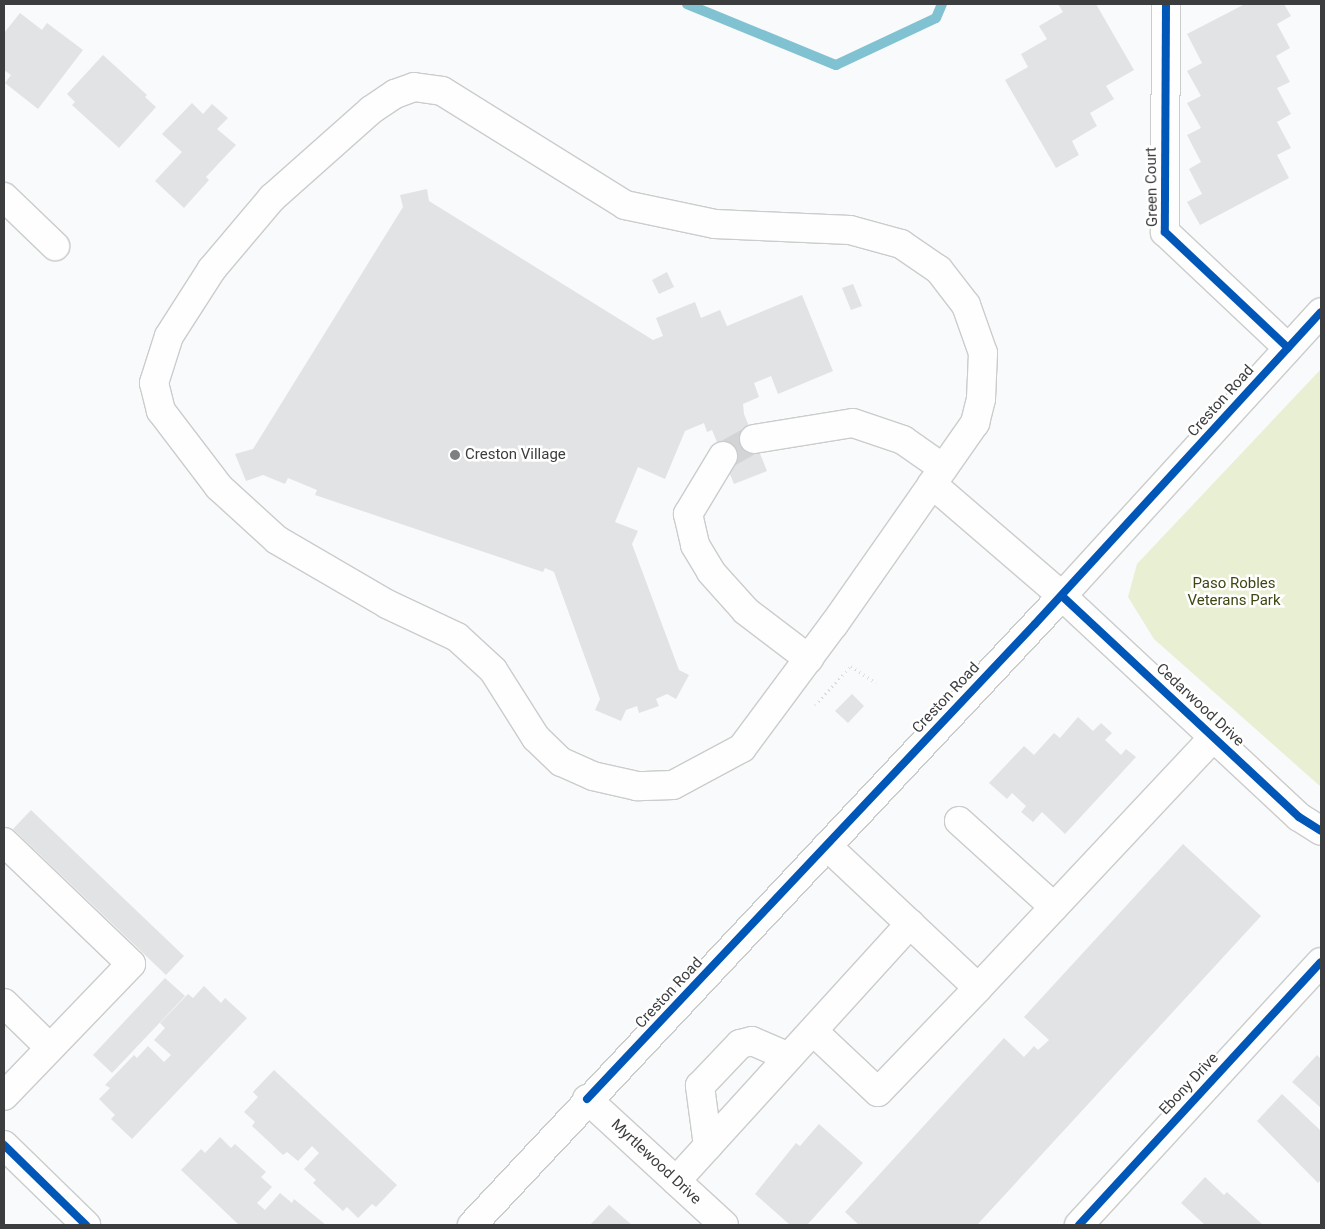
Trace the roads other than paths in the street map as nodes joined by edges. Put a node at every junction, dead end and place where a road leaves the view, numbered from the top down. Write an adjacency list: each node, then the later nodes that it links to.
1 (1166, 4): 5 (street, Green Court)
2 (4, 198): 3 (street)
3 (55, 246)
4 (1321, 312): 5 (street, Creston Road)
5 (1288, 348): 9 (street, Creston Road)
6 (754, 439): 8 (street, Cedarwood Drive)
7 (723, 456): 10 (street)
8 (938, 476): 9 (street, Cedarwood Drive); 10 (street); 10 (street)
9 (1062, 596): 11 (street, Cedarwood Drive); 15 (street, Creston Road)
10 (809, 659)
11 (1214, 736): 13 (street, Cedarwood Drive); 16 (street)
12 (959, 821): 16 (street)
13 (1321, 831)
14 (4, 842): 22 (street)
15 (827, 846): 17 (street); 25 (street, Creston Road)
16 (1054, 907): 19 (street)
17 (910, 924): 19 (street); 21 (street)
18 (1321, 962): 32 (street, Ebony Drive)
19 (978, 988): 21 (street)
20 (4, 1003): 22 (street)
21 (813, 1031): 23 (street)
22 (50, 1048): 24 (street)
23 (789, 1057): 27 (street); 27 (street)
24 (4, 1096)
25 (587, 1099): 28 (street, Myrtlewood Drive); 30 (street, Creston Road)
26 (4, 1145): 29 (street)
27 (708, 1146): 28 (street)
28 (676, 1181): 31 (street, Myrtlewood Drive)
29 (86, 1225)
30 (472, 1225)
31 (724, 1225)
32 (1079, 1225)

